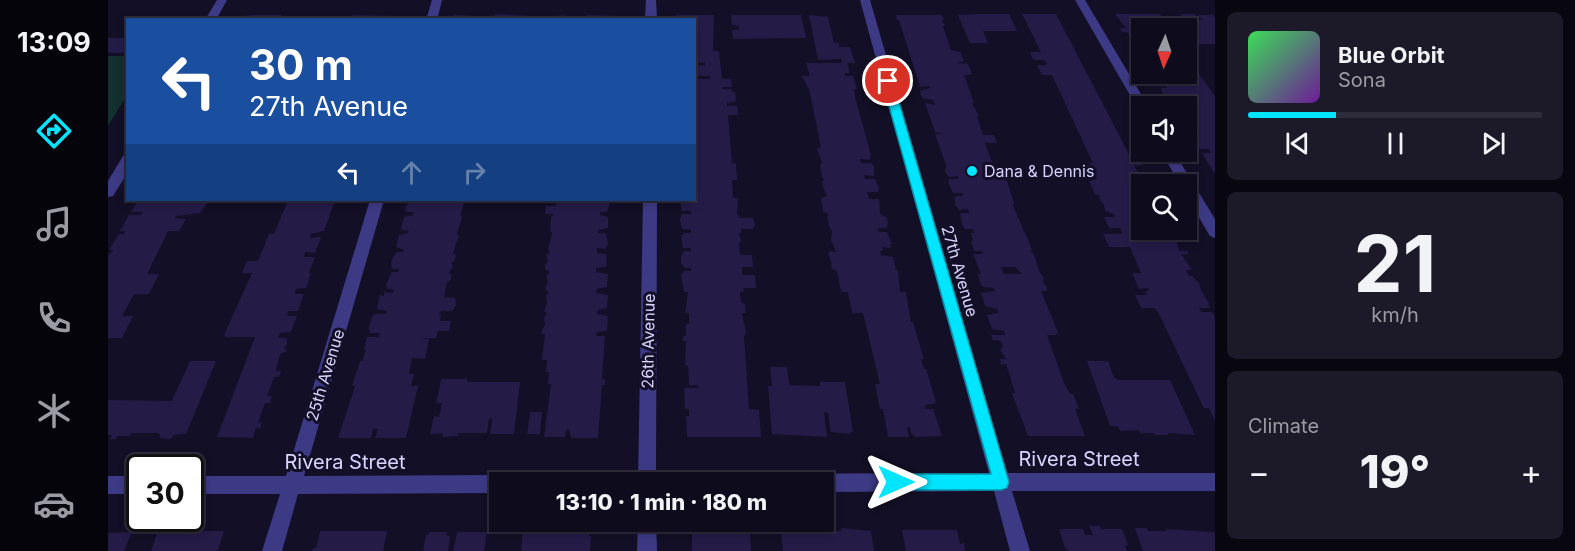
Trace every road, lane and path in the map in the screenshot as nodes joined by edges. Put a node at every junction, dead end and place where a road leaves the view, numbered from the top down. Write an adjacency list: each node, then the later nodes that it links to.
1 (222, 0): 6 (street)
2 (437, 0): 7 (street)
3 (651, 0): 8 (street)
4 (865, 0): 18 (street, 27th Avenue)
5 (1080, 0): 9 (street)
6 (211, 18)
7 (432, 18)
8 (651, 18)
9 (1136, 96)
10 (126, 162): 12 (street)
11 (1174, 162): 15 (street)
12 (108, 192)
13 (377, 201): 21 (street, 25th Avenue)
14 (650, 201): 16 (street, 26th Avenue)
15 (1215, 232)
16 (647, 472)
17 (834, 482): 18 (street, Rivera Street)
18 (1001, 482): 19 (street, Rivera Street); 28 (street, 27th Avenue)
19 (1215, 482)
20 (204, 484): 21 (street, Rivera Street)
21 (292, 484): 22 (street, Rivera Street); 26 (street, 25th Avenue)
22 (489, 484)
23 (108, 485): 24 (street)
24 (126, 485)
25 (647, 532): 27 (street)
26 (272, 551)
27 (647, 551)
28 (1020, 551)

